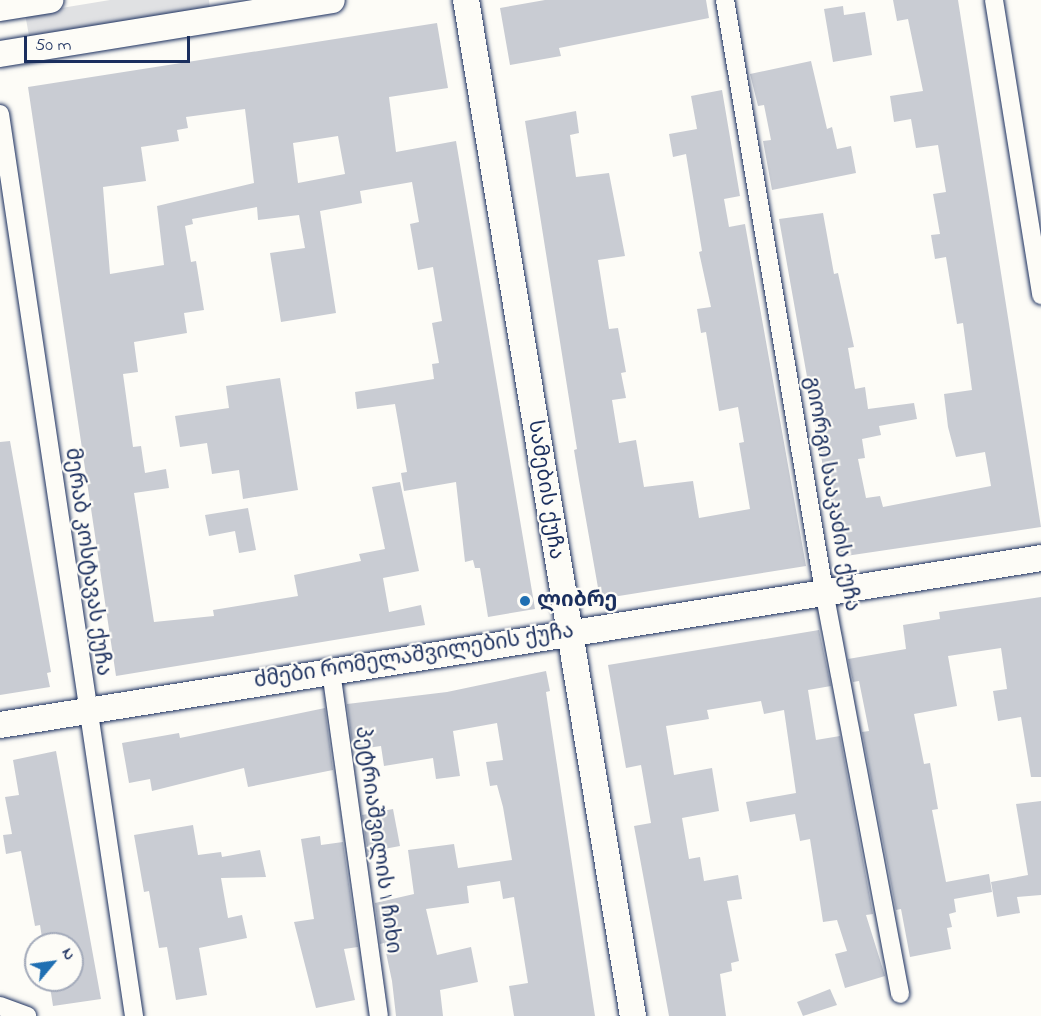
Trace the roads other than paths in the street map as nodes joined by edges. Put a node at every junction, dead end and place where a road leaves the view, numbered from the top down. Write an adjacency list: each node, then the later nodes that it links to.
1 (50, 0): 6 (street)
2 (332, 0): 7 (street)
3 (466, 0): 12 (street, სამების ქუჩა)
4 (725, 0): 11 (street, გიორგი სააკაძის ქუჩა)
5 (994, 0): 9 (street)
6 (0, 8)
7 (0, 54)
8 (0, 114): 14 (street, მერაბ კოსტავას ქუჩა)
9 (1041, 295)
10 (1041, 558): 11 (street, ძმები რომელაშვილების ქუჩა)
11 (824, 591): 12 (street, ძმები რომელაშვილების ქუჩა); 16 (street, გიორგი სააკაძის ქუჩა)
12 (568, 632): 13 (street, ძმები რომელაშვილების ქუჩა); 21 (street, სამების ქუჩა)
13 (331, 671): 14 (street, ძმები რომელაშვილების ქუჩა); 20 (street, პეტრიაშვილის I ჩიხი)
14 (86, 711): 15 (street, ძმები რომელაშვილების ქუჩა); 19 (street, მერაბ კოსტავას ქუჩა)
15 (0, 725)
16 (900, 994)
17 (0, 1006): 18 (street)
18 (27, 1016)
19 (134, 1016)
20 (379, 1016)
21 (633, 1016)

